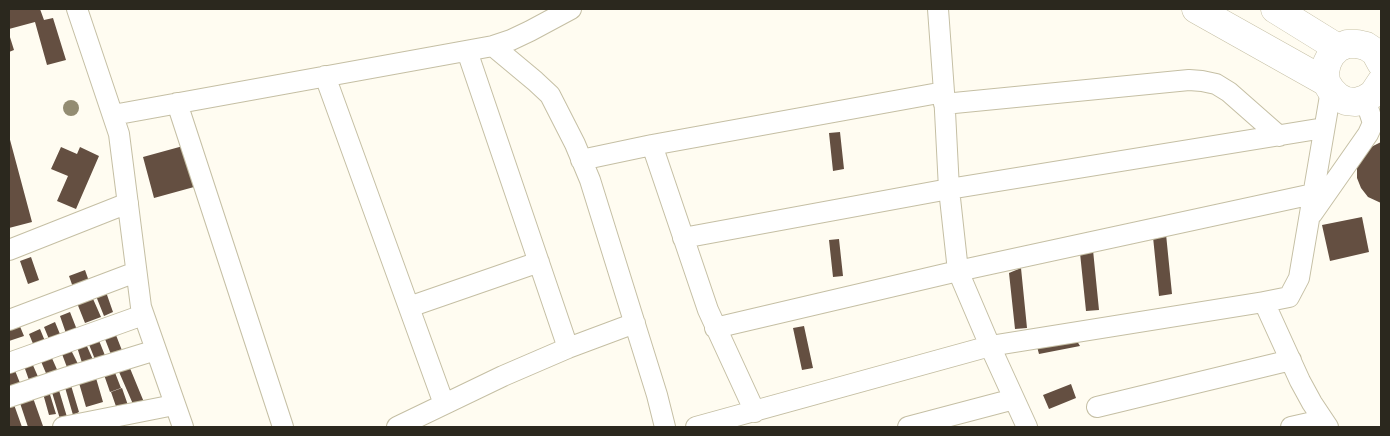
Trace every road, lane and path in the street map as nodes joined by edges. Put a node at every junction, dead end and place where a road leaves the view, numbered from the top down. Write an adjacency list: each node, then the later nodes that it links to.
1 (77, 9): 16 (street)
2 (571, 9): 6 (street)
3 (938, 9): 14 (street)
4 (1196, 9): 12 (main road)
5 (1275, 9): 8 (main road)
6 (543, 16): 7 (street)
7 (493, 46): 9 (street); 20 (street)
8 (1338, 48): 10 (main road); 12 (main road)
9 (467, 51): 11 (street); 27 (street)
10 (1376, 51)
11 (325, 76): 15 (street); 31 (street)
12 (1329, 86): 13 (main road); 17 (street)
13 (1375, 92): 24 (street)
14 (944, 98): 18 (street); 19 (street); 21 (street)
15 (177, 103): 16 (street); 50 (street)
16 (112, 115): 23 (street)
17 (1324, 128): 18 (street); 22 (street)
18 (1280, 136): 21 (street)
19 (652, 145): 20 (street); 25 (street)
20 (581, 160): 34 (street)
21 (949, 189): 25 (street); 28 (street)
22 (1313, 194): 24 (street); 28 (street)
23 (128, 202): 26 (street); 29 (street)
24 (1308, 220): 30 (street)
25 (683, 238): 35 (street)
26 (9, 250)
27 (539, 262): 31 (street); 37 (street)
28 (958, 271): 35 (street); 36 (street)
29 (136, 272): 32 (street); 33 (street)
30 (1264, 302): 36 (street); 39 (street)
31 (409, 307): 43 (street)
32 (143, 315): 38 (street); 40 (street)
33 (9, 320)
34 (634, 323): 37 (street); 52 (street)
35 (715, 328): 46 (street)
36 (990, 346): 42 (street); 46 (street)
37 (568, 348): 43 (street)
38 (156, 350): 41 (street); 44 (street)
39 (1291, 360): 45 (street); 47 (street)
40 (9, 363)
41 (9, 397)
42 (1014, 399): 54 (street); 55 (street)
43 (444, 404): 51 (street)
44 (174, 405): 48 (street); 49 (street)
45 (1097, 406)
46 (755, 412): 53 (street)
47 (1325, 424): 56 (street)
48 (63, 427)
49 (183, 427)
50 (283, 427)
51 (398, 427)
52 (665, 427)
53 (696, 427)
54 (908, 427)
55 (1027, 427)
56 (1291, 427)

